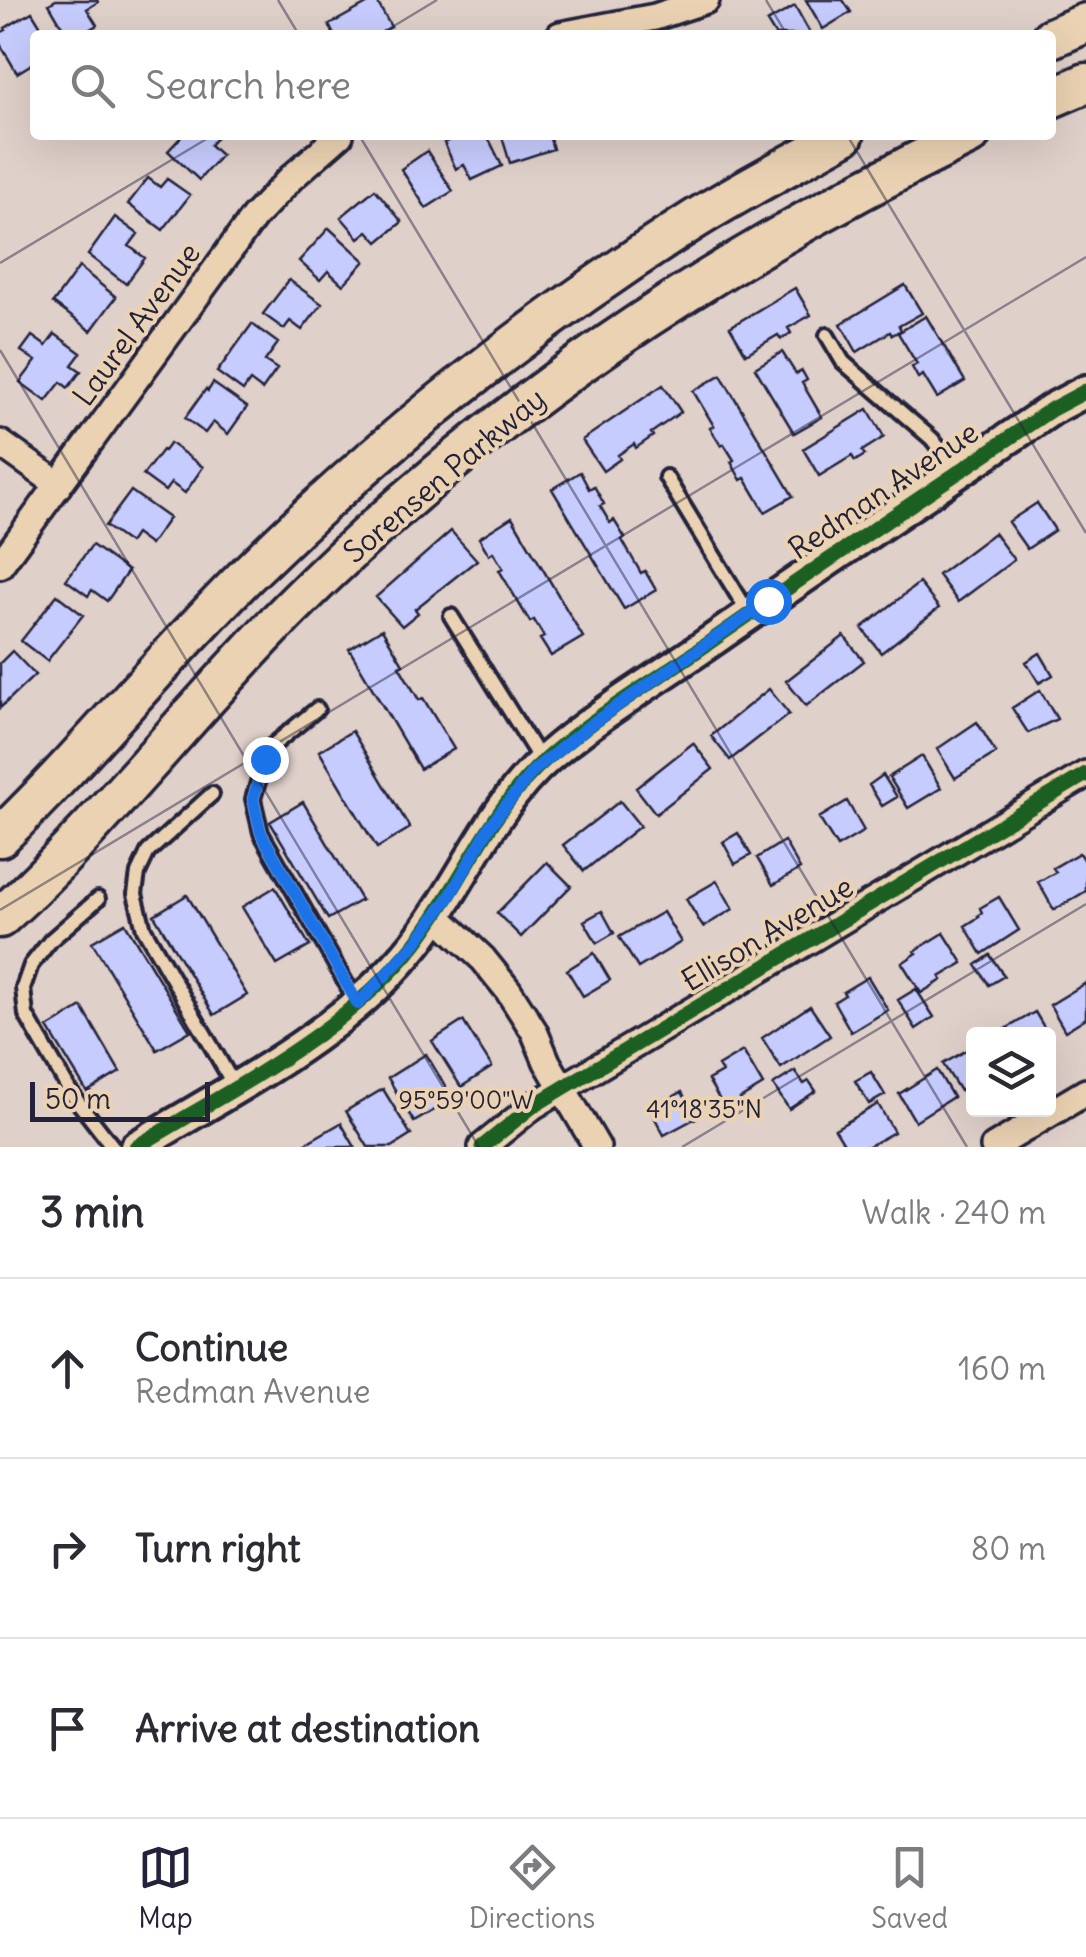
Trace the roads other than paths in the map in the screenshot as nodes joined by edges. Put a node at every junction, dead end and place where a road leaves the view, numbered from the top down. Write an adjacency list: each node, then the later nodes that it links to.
1 (706, 0): 3 (street)
2 (1086, 23): 4 (main road)
3 (586, 30)
4 (1056, 36)
5 (1086, 83): 6 (main road)
6 (1056, 96)
7 (334, 140): 15 (street, Laurel Avenue)
8 (835, 140): 23 (main road, Sorensen Parkway)
9 (960, 140): 26 (main road, Sorensen Parkway)
10 (827, 335): 13 (lane)
11 (1086, 391): 13 (street, Redman Avenue)
12 (0, 443): 15 (street)
13 (958, 472): 17 (street, Redman Avenue)
14 (666, 477): 17 (lane)
15 (59, 485): 16 (street, Laurel Avenue)
16 (0, 565)
17 (749, 614): 20 (street, Redman Avenue)
18 (451, 616): 20 (lane)
19 (317, 709): 27 (lane)
20 (542, 763): 25 (street, Redman Avenue)
21 (1086, 774): 29 (street, Ellison Avenue)
22 (212, 794): 28 (lane)
23 (0, 837)
24 (98, 899): 31 (lane)
25 (436, 916): 27 (street, Redman Avenue); 29 (street)
26 (0, 918)
27 (358, 1004): 28 (street, Redman Avenue)
28 (235, 1087): 32 (street, Redman Avenue)
29 (561, 1088): 33 (street, Ellison Avenue); 34 (street)
30 (1086, 1092): 35 (street)
31 (113, 1147)
32 (136, 1147)
33 (482, 1147)
34 (597, 1147)
35 (994, 1147)

